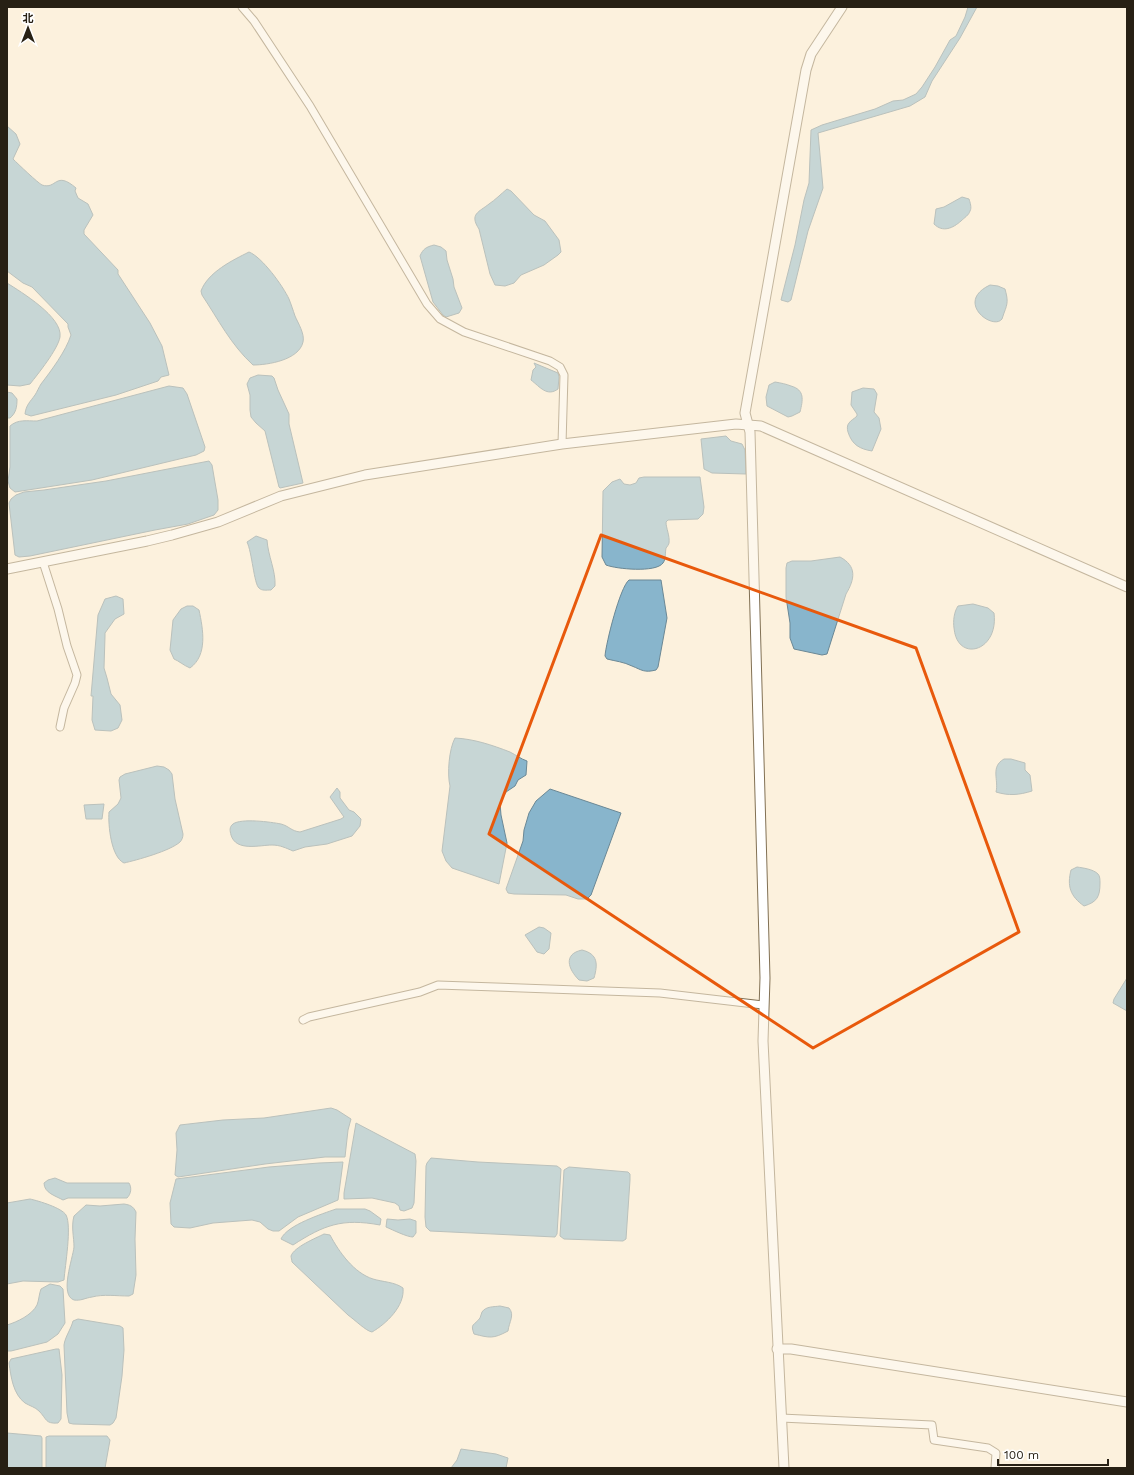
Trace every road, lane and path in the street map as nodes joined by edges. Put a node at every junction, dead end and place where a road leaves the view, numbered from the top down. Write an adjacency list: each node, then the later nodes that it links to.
1 (242, 7): 4 (street)
2 (842, 7): 3 (street)
3 (748, 425): 4 (street); 7 (street); 9 (street)
4 (562, 444): 5 (street)
5 (43, 562): 6 (street); 8 (street)
6 (7, 569)
7 (1127, 587)
8 (60, 727)
9 (763, 1005): 10 (street); 11 (street)
10 (303, 1020)
11 (777, 1349): 12 (street); 13 (street)
12 (1127, 1402)
13 (781, 1418): 14 (street); 15 (street)
14 (784, 1468)
15 (995, 1468)

